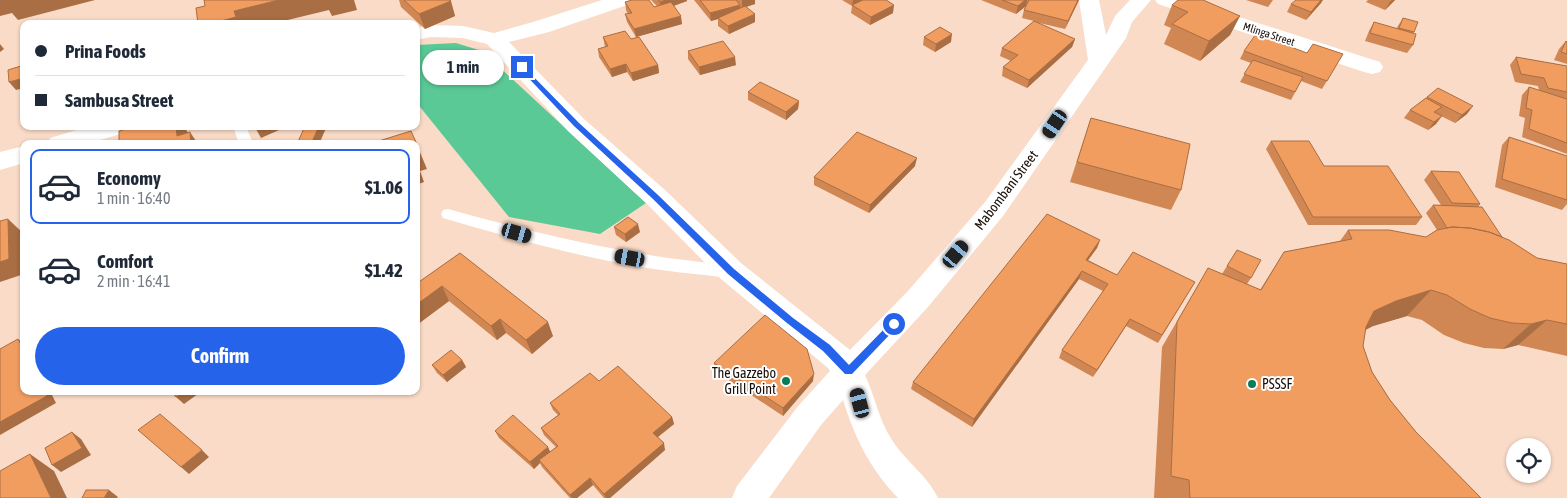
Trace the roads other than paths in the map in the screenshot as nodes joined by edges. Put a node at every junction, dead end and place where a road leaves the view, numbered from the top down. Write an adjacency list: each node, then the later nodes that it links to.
1 (623, 0): 7 (street)
2 (1141, 0): 5 (street, Mabombani Street)
3 (1165, 0): 9 (street, Mlinga Street)
4 (1090, 9): 5 (street); 8 (street)
5 (1122, 20): 8 (street, Mabombani Street)
6 (420, 33): 7 (street)
7 (494, 39): 15 (street)
8 (1099, 58): 16 (street, Mabombani Street)
9 (1372, 67)
10 (105, 130): 11 (street)
11 (72, 140)
12 (20, 155): 13 (street)
13 (0, 161)
14 (448, 214): 15 (lane)
15 (731, 271): 16 (street)
16 (848, 372): 17 (street, Mabombani Street); 18 (street)
17 (749, 498)
18 (921, 498)

